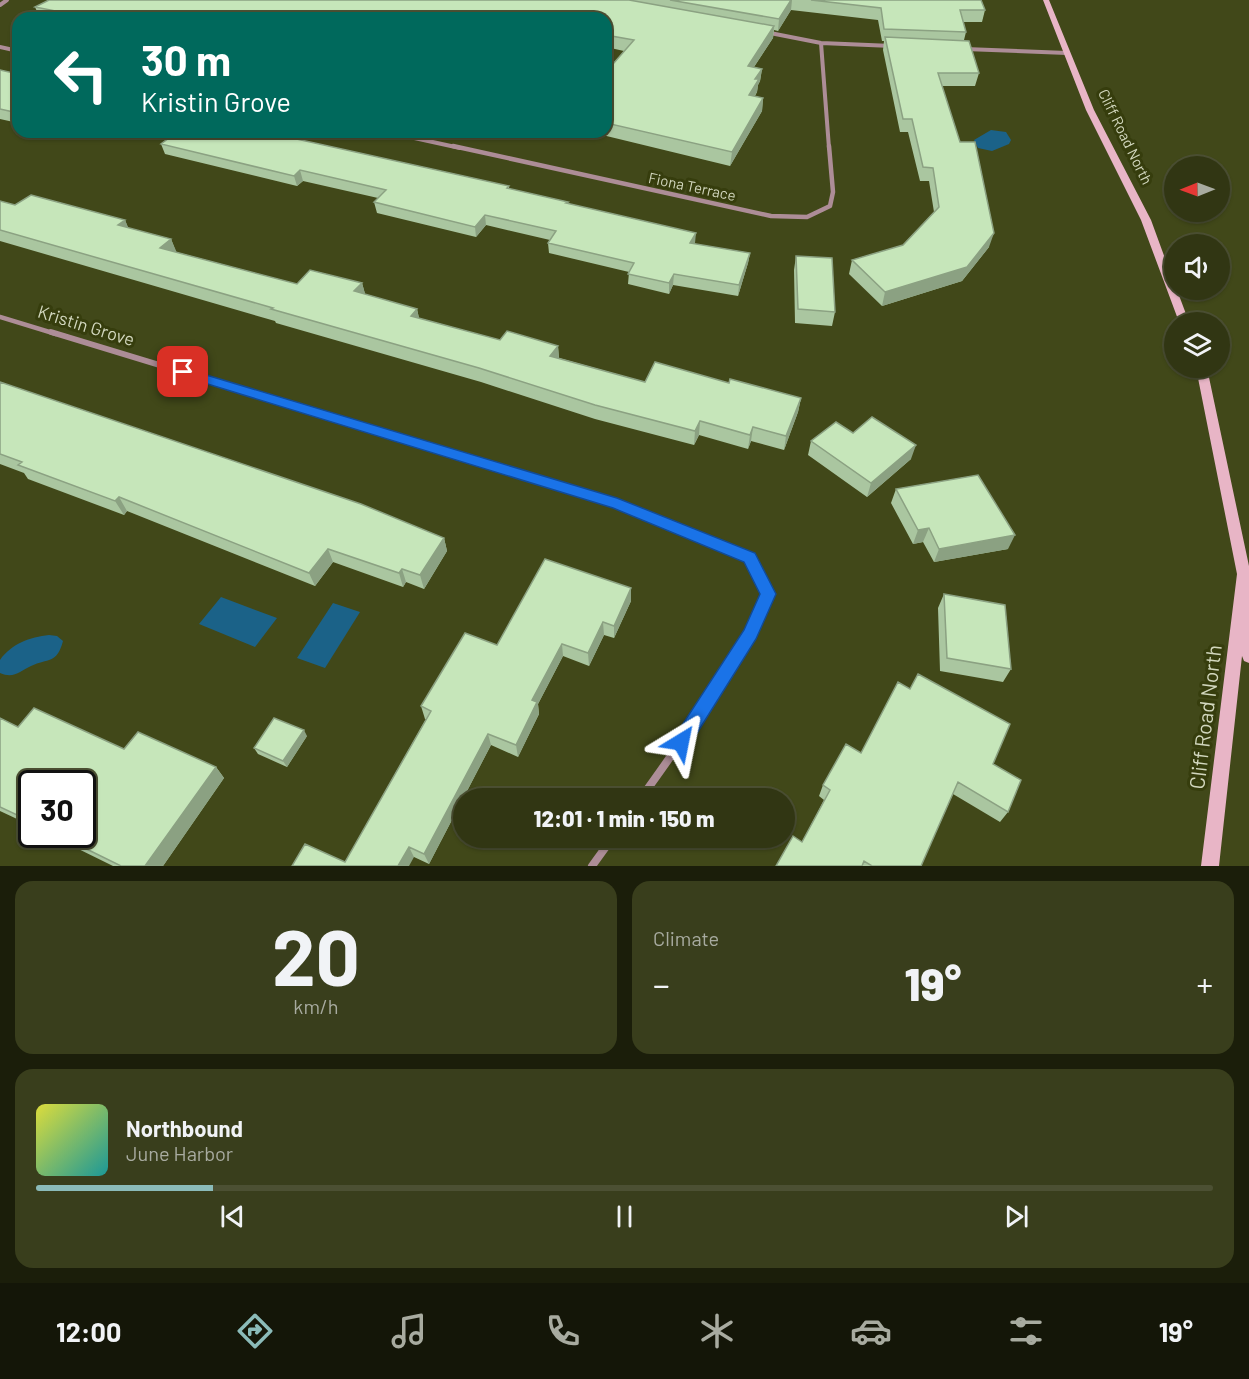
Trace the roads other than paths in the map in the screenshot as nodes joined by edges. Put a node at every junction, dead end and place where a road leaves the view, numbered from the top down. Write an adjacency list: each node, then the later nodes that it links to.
1 (7, 0): 3 (street)
2 (1046, 0): 8 (street, Cliff Road North)
3 (0, 5)
4 (763, 32): 5 (street)
5 (821, 43): 6 (street); 9 (street, Fiona Terrace)
6 (902, 46)
7 (960, 49): 8 (street)
8 (1067, 53): 10 (street, Cliff Road North)
9 (414, 138)
10 (1180, 312)
11 (0, 317): 15 (street, Kristin Grove)
12 (1203, 378): 13 (street, Cliff Road North)
13 (1247, 573): 14 (street, Cliff Road North); 18 (street, Cliff Road North)
14 (1249, 656)
15 (648, 788)
16 (605, 848): 17 (street)
17 (592, 866)
18 (1210, 866)

